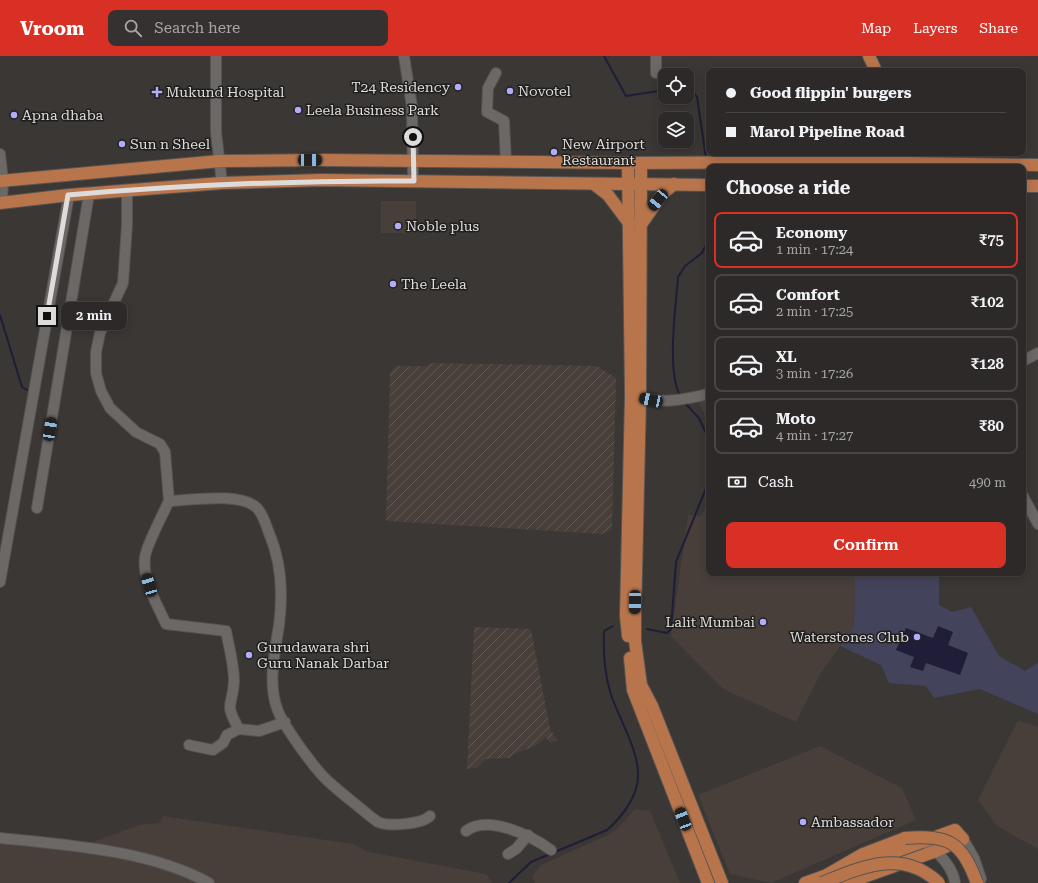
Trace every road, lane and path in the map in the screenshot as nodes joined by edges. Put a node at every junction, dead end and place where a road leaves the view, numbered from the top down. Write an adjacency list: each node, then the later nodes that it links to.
1 (216, 56): 9 (street)
2 (404, 56): 10 (street)
3 (656, 56): 7 (street)
4 (869, 56): 5 (main road)
5 (875, 68)
6 (496, 73): 12 (street)
7 (656, 73)
8 (0, 154): 20 (street)
9 (220, 161): 10 (main road); 20 (main road); 22 (street)
10 (413, 161): 12 (main road); 21 (street)
11 (916, 161): 16 (main road); 17 (main road)
12 (506, 162): 13 (main road)
13 (628, 163): 14 (main road); 24 (main road)
14 (641, 163): 15 (main road); 25 (main road)
15 (782, 164)
16 (871, 164)
17 (1008, 164)
18 (1026, 165): 19 (main road)
19 (1038, 165)
20 (2, 181): 33 (street)
21 (414, 181): 22 (main road); 23 (main road)
22 (222, 184): 30 (main road)
23 (594, 184): 24 (main road); 34 (main road)
24 (628, 184): 25 (main road); 34 (main road)
25 (642, 184): 26 (main road); 35 (main road)
26 (674, 184): 27 (main road); 35 (main road)
27 (706, 185)
28 (1026, 186): 29 (main road)
29 (1038, 186)
30 (126, 191): 31 (main road); 40 (street)
31 (89, 194): 32 (main road); 42 (street)
32 (68, 195): 33 (main road); 44 (street)
33 (1, 203)
34 (629, 223): 39 (main road)
35 (642, 224): 39 (main road)
36 (1038, 353): 37 (street)
37 (1026, 359)
38 (705, 395): 39 (street)
39 (636, 396): 57 (main road); 59 (main road)
40 (169, 501): 45 (street); 46 (street)
41 (1026, 502): 43 (street)
42 (37, 508)
43 (1038, 524)
44 (0, 577)
45 (285, 722): 46 (street); 48 (street)
46 (239, 729): 47 (street)
47 (189, 745)
48 (430, 816)
49 (466, 831): 51 (street)
50 (959, 834): 53 (main road); 55 (main road); 58 (street)
51 (528, 835): 54 (street); 56 (street)
52 (0, 838): 61 (street)
53 (922, 842): 55 (street); 60 (main road)
54 (551, 850)
55 (939, 850): 58 (street); 66 (main road); 68 (street)
56 (508, 854)
57 (699, 861): 62 (main road); 63 (main road)
58 (975, 862): 70 (street)
59 (720, 879): 64 (main road)
60 (823, 879): 65 (main road); 67 (main road, bridge); 69 (main road, bridge)
61 (209, 883)
62 (701, 883)
63 (708, 883)
64 (732, 883)
65 (806, 883)
66 (847, 883)
67 (939, 883)
68 (956, 883)
69 (977, 883)
70 (982, 883)

